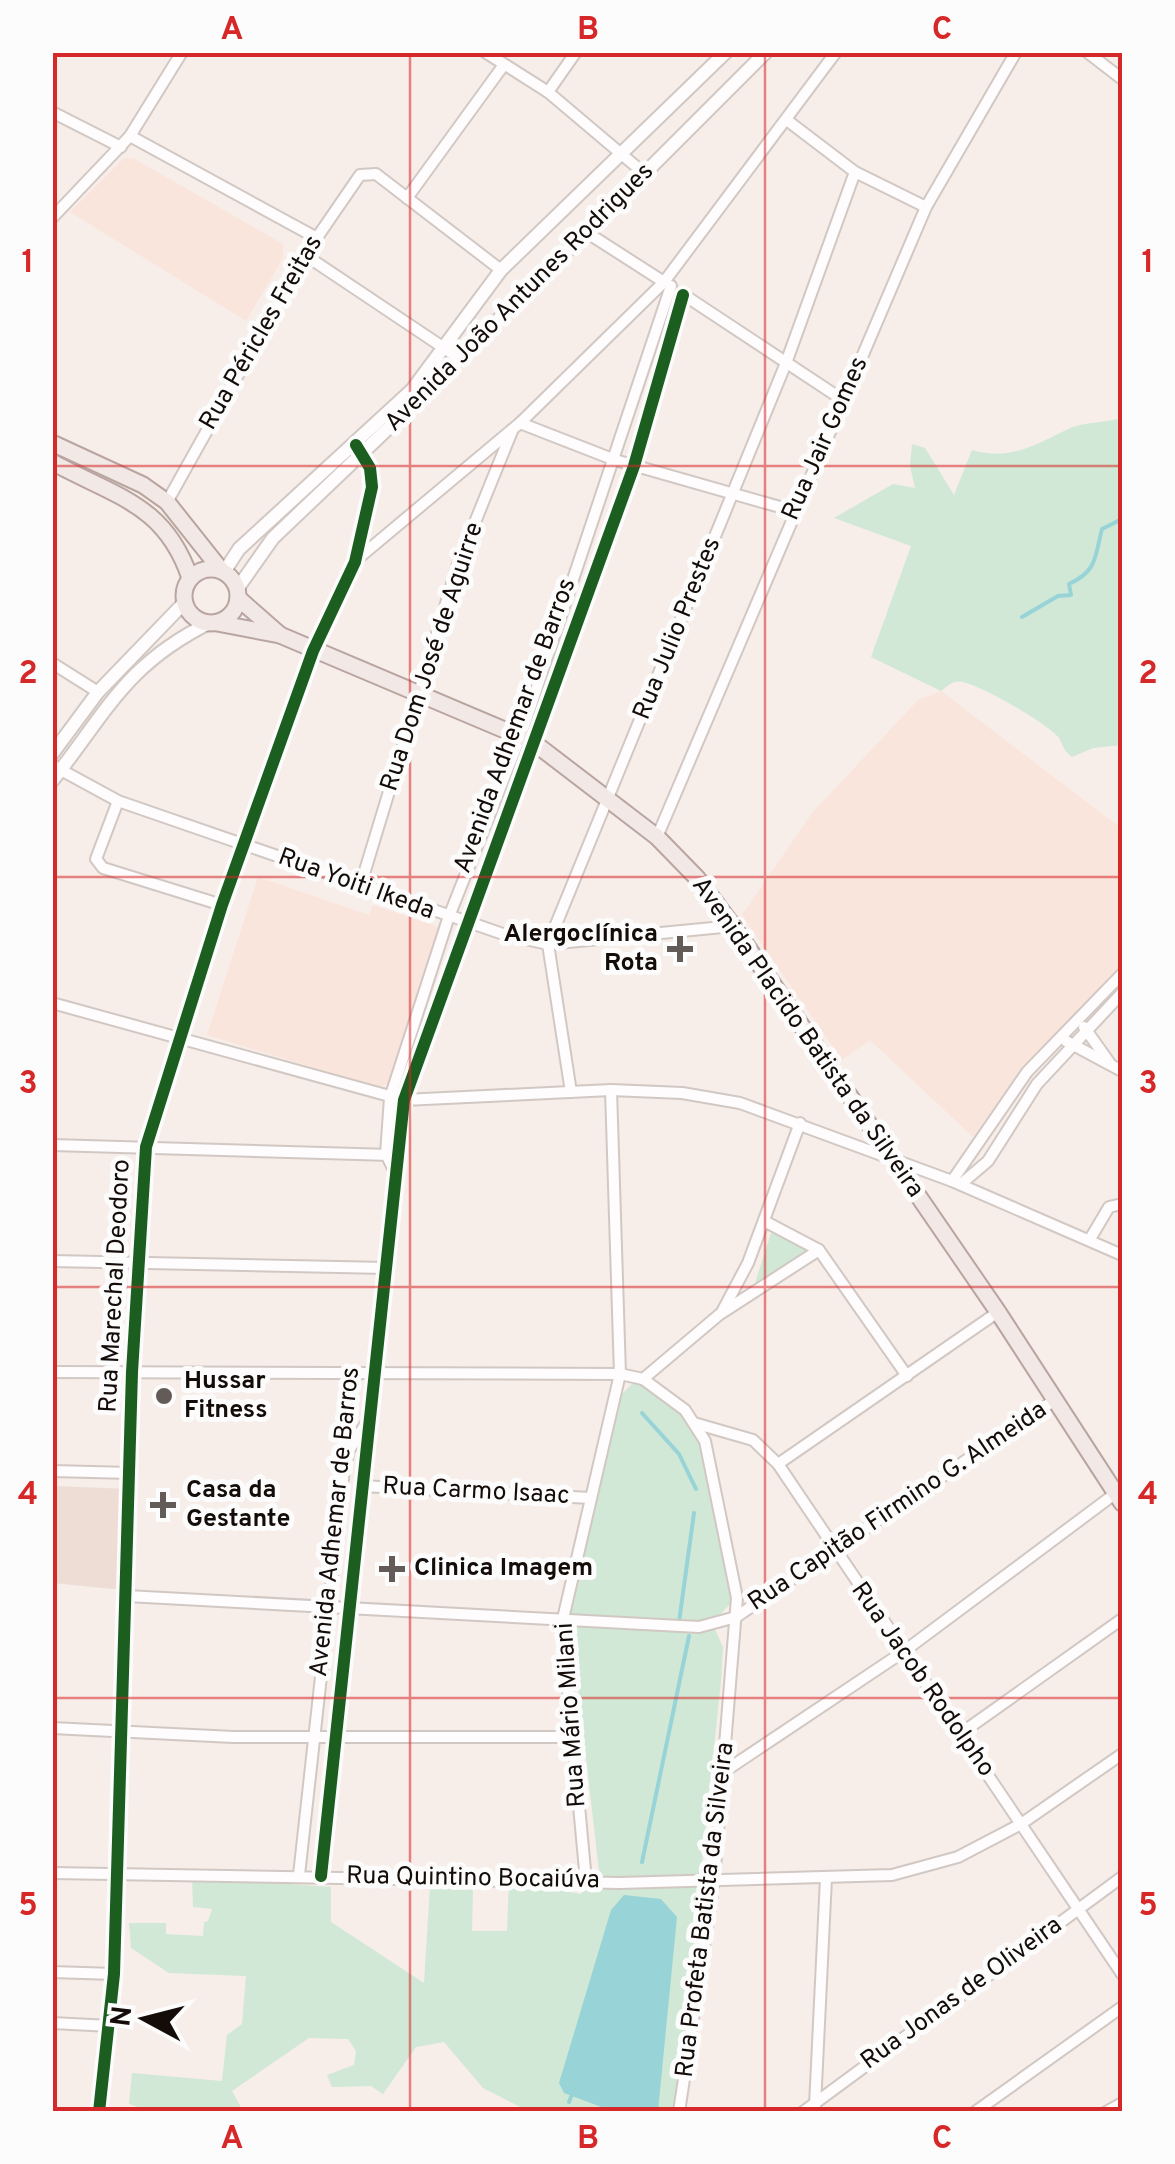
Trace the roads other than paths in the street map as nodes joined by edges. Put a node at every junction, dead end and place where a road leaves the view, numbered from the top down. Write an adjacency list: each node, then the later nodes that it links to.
1 (485, 52): 9 (street)
2 (576, 52): 11 (street)
3 (726, 52): 16 (street, Avenida João Antunes Rodrigues)
4 (836, 52): 13 (street, Avenida Adhemar de Barros)
5 (1016, 52): 20 (street, Rua Jair Gomes)
6 (1088, 52): 10 (street)
7 (765, 53): 18 (street, Avenida João Antunes Rodrigues)
8 (180, 54): 14 (street)
9 (503, 66): 11 (street); 19 (street)
10 (1122, 79)
11 (548, 92): 16 (street)
12 (52, 112): 15 (street)
13 (788, 121): 17 (street); 26 (street, Avenida Adhemar de Barros)
14 (130, 136): 15 (street); 23 (street)
15 (121, 147): 21 (street)
16 (622, 152): 18 (street); 25 (street, Avenida João Antunes Rodrigues)
17 (855, 172): 20 (street); 29 (street, Rua Julio Prestes)
18 (644, 174): 22 (street, Avenida João Antunes Rodrigues)
19 (407, 198): 23 (street, Rua Péricles Freitas); 25 (street)
20 (926, 208): 30 (street, Rua Jair Gomes)
21 (52, 218)
22 (586, 232): 26 (street); 28 (street, Avenida João Antunes Rodrigues)
23 (315, 237): 24 (street, Rua Péricles Freitas)
24 (304, 255): 28 (street); 38 (street, Rua Péricles Freitas)
25 (501, 270): 28 (street, Avenida João Antunes Rodrigues)
26 (668, 284): 27 (street); 31 (street, Avenida Adhemar de Barros); 34 (street, Avenida Adhemar de Barros)
27 (683, 294): 29 (street); 36 (street, Avenida Adhemar de Barros)
28 (453, 353): 33 (street, Avenida João Antunes Rodrigues)
29 (786, 363): 30 (street); 37 (street, Rua Julio Prestes)
30 (844, 400): 39 (street, Rua Jair Gomes)
31 (516, 426): 34 (street); 40 (street, Avenida Adhemar de Barros); 53 (street, Rua Dom José de Aguirre)
32 (52, 442): 38 (main road)
33 (360, 450): 40 (street, Rua Marechal Deodoro); 41 (street, Avenida João Antunes Rodrigues); 45 (street, Avenida João Antunes Rodrigues)
34 (616, 460): 36 (street); 43 (street, Avenida Adhemar de Barros)
35 (52, 462): 42 (main road)
36 (634, 466): 37 (street); 44 (street, Avenida Adhemar de Barros)
37 (732, 495): 39 (street); 57 (street, Rua Julio Prestes)
38 (167, 502): 41 (main road)
39 (794, 511): 59 (street, Rua Jair Gomes)
40 (354, 562): 49 (street, Rua Marechal Deodoro)
41 (222, 571): 42 (main road); 45 (main road)
42 (190, 578): 46 (main road)
43 (572, 585): 44 (street); 54 (street, Avenida Adhemar de Barros)
44 (588, 592): 54 (street, Avenida Adhemar de Barros)
45 (237, 594): 47 (main road); 48 (main road, Avenida Placido Batista da Silveira)
46 (184, 603): 47 (main road); 51 (street)
47 (213, 623): 48 (main road, Avenida Placido Batista da Silveira); 51 (street)
48 (280, 635): 49 (main road, Avenida Placido Batista da Silveira)
49 (313, 651): 53 (main road, Avenida Placido Batista da Silveira); 60 (street, Rua Marechal Deodoro)
50 (52, 663): 52 (street)
51 (126, 671): 52 (street); 56 (street)
52 (98, 692): 55 (street)
53 (421, 696): 54 (main road, Avenida Placido Batista da Silveira); 61 (street, Rua Dom José de Aguirre)
54 (527, 738): 57 (main road, Avenida Placido Batista da Silveira); 63 (street, Avenida Adhemar de Barros); 64 (street, Avenida Adhemar de Barros)
55 (52, 754)
56 (55, 772): 58 (street, Rua Yoiti Ikeda)
57 (611, 798): 59 (main road, Avenida Placido Batista da Silveira); 66 (street, Rua Julio Prestes)
58 (118, 802): 60 (street, Rua Yoiti Ikeda); 62 (street)
59 (657, 837): 65 (main road, Avenida Placido Batista da Silveira)
60 (246, 844): 61 (street, Rua Yoiti Ikeda); 62 (street, Rua Marechal Deodoro)
61 (360, 887): 63 (street, Rua Yoiti Ikeda)
62 (222, 906): 75 (street, Rua Marechal Deodoro)
63 (448, 919): 64 (street, Rua Yoiti Ikeda); 69 (street, Avenida Adhemar de Barros)
64 (468, 925): 66 (street, Rua Yoiti Ikeda); 71 (street, Avenida Adhemar de Barros)
65 (733, 926): 66 (street, Rua Yoiti Ikeda); 87 (main road, Avenida Placido Batista da Silveira)
66 (548, 944): 80 (street)
67 (1122, 974): 72 (street)
68 (1122, 993): 73 (street)
69 (420, 1002): 71 (street); 81 (street, Avenida Adhemar de Barros)
70 (52, 1004): 75 (street)
71 (436, 1008): 82 (street, Avenida Adhemar de Barros)
72 (1078, 1018): 73 (street); 74 (street)
73 (1086, 1029): 76 (street); 77 (street)
74 (1060, 1036): 76 (street); 88 (street)
75 (183, 1039): 81 (street); 85 (street, Rua Marechal Deodoro)
76 (1070, 1045): 77 (street); 88 (street)
77 (1109, 1063): 78 (street)
78 (1122, 1071)
79 (611, 1090): 80 (street); 83 (street); 102 (street, Rua Mário Milani)
80 (571, 1092): 82 (street)
81 (390, 1098): 82 (street); 86 (street, Avenida Adhemar de Barros)
82 (404, 1100): 86 (street, Avenida Adhemar de Barros)
83 (800, 1124): 87 (street); 90 (street)
84 (52, 1145): 85 (street)
85 (146, 1147): 86 (street); 95 (street, Rua Marechal Deodoro)
86 (392, 1155): 96 (street, Avenida Adhemar de Barros)
87 (894, 1161): 88 (street); 97 (main road, Avenida Placido Batista da Silveira)
88 (956, 1182): 91 (street)
89 (1122, 1204): 91 (street)
90 (764, 1221): 92 (street); 98 (street)
91 (1090, 1239): 93 (street)
92 (819, 1250): 98 (street); 103 (street)
93 (1122, 1254)
94 (52, 1261): 95 (street)
95 (138, 1261): 96 (street); 100 (street, Rua Marechal Deodoro)
96 (386, 1268): 101 (street, Avenida Adhemar de Barros)
97 (998, 1312): 103 (street); 105 (main road, Avenida Placido Batista da Silveira)
98 (720, 1314): 104 (street)
99 (52, 1372): 100 (street)
100 (132, 1372): 101 (street); 110 (street, Rua Marechal Deodoro)
101 (375, 1373): 102 (street); 106 (street, Avenida Adhemar de Barros)
102 (620, 1374): 104 (street); 112 (street, Rua Mário Milani)
103 (907, 1376): 108 (street)
104 (643, 1378): 107 (street, Rua Profeta Batista da Silveira)
105 (1056, 1399): 113 (main road, Avenida Placido Batista da Silveira); 114 (street, Rua Capitão Firmino G. Almeida)
106 (369, 1418): 111 (street, Avenida Adhemar de Barros); 116 (street, Avenida Adhemar de Barros)
107 (694, 1422): 108 (street, Rua Jacob Rodolpho); 118 (street, Rua Profeta Batista da Silveira)
108 (778, 1464): 114 (street, Rua Jacob Rodolpho)
109 (52, 1472): 110 (street)
110 (131, 1473): 115 (street, Rua Marechal Deodoro)
111 (362, 1486): 112 (street, Rua Carmo Isaac); 117 (street, Avenida Adhemar de Barros)
112 (591, 1498): 120 (street, Rua Mário Milani)
113 (1119, 1498): 121 (street)
114 (833, 1550): 118 (street, Rua Capitão Firmino G. Almeida); 121 (street, Rua Jacob Rodolpho)
115 (127, 1596): 116 (street, Rua Capitão Firmino G. Almeida); 123 (street, Rua Marechal Deodoro)
116 (329, 1607): 117 (street, Rua Capitão Firmino G. Almeida); 124 (street, Avenida Adhemar de Barros)
117 (350, 1608): 120 (street, Rua Capitão Firmino G. Almeida); 126 (street, Avenida Adhemar de Barros)
118 (736, 1617): 120 (street, Rua Capitão Firmino G. Almeida); 129 (street, Rua Profeta Batista da Silveira)
119 (1122, 1619): 125 (street)
120 (562, 1623): 127 (street, Rua Mário Milani)
121 (903, 1652): 125 (street, Rua Jacob Rodolpho); 129 (street)
122 (52, 1728): 123 (street)
123 (119, 1730): 124 (street); 132 (street, Rua Marechal Deodoro)
124 (315, 1734): 126 (street); 133 (street, Avenida Adhemar de Barros)
125 (960, 1734): 130 (street, Rua Jacob Rodolpho)
126 (336, 1735): 127 (street); 134 (street, Avenida Adhemar de Barros)
127 (571, 1737): 138 (street, Rua Mário Milani)
128 (1122, 1754): 130 (street, Rua Quintino Bocaiúva)
129 (725, 1771): 137 (street, Rua Profeta Batista da Silveira)
130 (1021, 1824): 135 (street, Rua Quintino Bocaiúva); 139 (street, Rua Jacob Rodolpho)
131 (52, 1872): 132 (street, Rua Quintino Bocaiúva)
132 (116, 1873): 133 (street, Rua Quintino Bocaiúva); 141 (street, Rua Marechal Deodoro)
133 (299, 1875): 134 (street, Rua Quintino Bocaiúva)
134 (321, 1876): 138 (street, Rua Quintino Bocaiúva)
135 (826, 1878): 137 (street, Rua Quintino Bocaiúva); 147 (street)
136 (1122, 1878): 139 (street, Rua Jonas de Oliveira)
137 (714, 1880): 138 (street, Rua Quintino Bocaiúva); 149 (street, Rua Profeta Batista da Silveira)
138 (586, 1881)
139 (1078, 1909): 142 (street, Rua Jacob Rodolpho); 147 (street, Rua Jonas de Oliveira)
140 (52, 1972): 141 (street)
141 (114, 1974): 145 (street, Rua Marechal Deodoro)
142 (1122, 1974)
143 (1122, 2007): 151 (street)
144 (52, 2023): 145 (street)
145 (111, 2026): 148 (street, Rua Marechal Deodoro)
146 (1122, 2103): 152 (street)
147 (814, 2107): 150 (street, Rua Jonas de Oliveira)
148 (99, 2112)
149 (679, 2112)
150 (803, 2112)
151 (975, 2112)
152 (1106, 2112)

